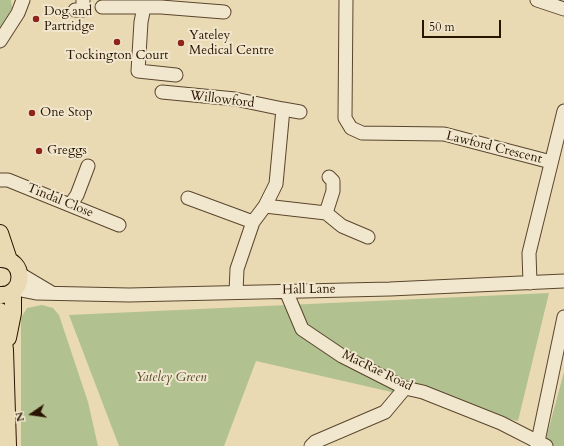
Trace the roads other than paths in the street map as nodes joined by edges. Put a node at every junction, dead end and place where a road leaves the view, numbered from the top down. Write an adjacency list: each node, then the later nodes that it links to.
1 (23, 0): 8 (street)
2 (346, 0): 14 (street, Lawford Crescent)
3 (537, 0): 6 (street)
4 (135, 4): 5 (street); 7 (street); 9 (street)
5 (102, 6)
6 (564, 9)
7 (224, 12)
8 (0, 41)
9 (176, 75)
10 (162, 92): 11 (street, Willowford)
11 (283, 109): 13 (street, Willowford); 20 (street)
12 (564, 111): 14 (street)
13 (300, 112)
14 (551, 162): 28 (street)
15 (88, 166): 19 (street)
16 (329, 177): 21 (street)
17 (0, 180): 19 (street, Tindal Close)
18 (188, 198): 22 (street)
19 (70, 205): 23 (street, Tindal Close)
20 (265, 206): 21 (street); 22 (street)
21 (326, 212): 25 (street)
22 (253, 222): 31 (street)
23 (119, 225)
24 (0, 234): 26 (main road)
25 (368, 237)
26 (4, 259): 29 (main road)
27 (564, 281): 28 (street, Hall Lane)
28 (530, 283): 30 (street, Hall Lane)
29 (12, 287): 31 (street, Hall Lane); 35 (main road)
30 (286, 291): 31 (street, Hall Lane); 36 (street, MacRae Road)
31 (236, 292)
32 (0, 311): 35 (main road)
33 (564, 317): 34 (street)
34 (561, 344): 37 (street)
35 (5, 350): 38 (main road)
36 (405, 388): 37 (street, MacRae Road); 39 (street)
37 (540, 445)
38 (8, 446)
39 (311, 446)

